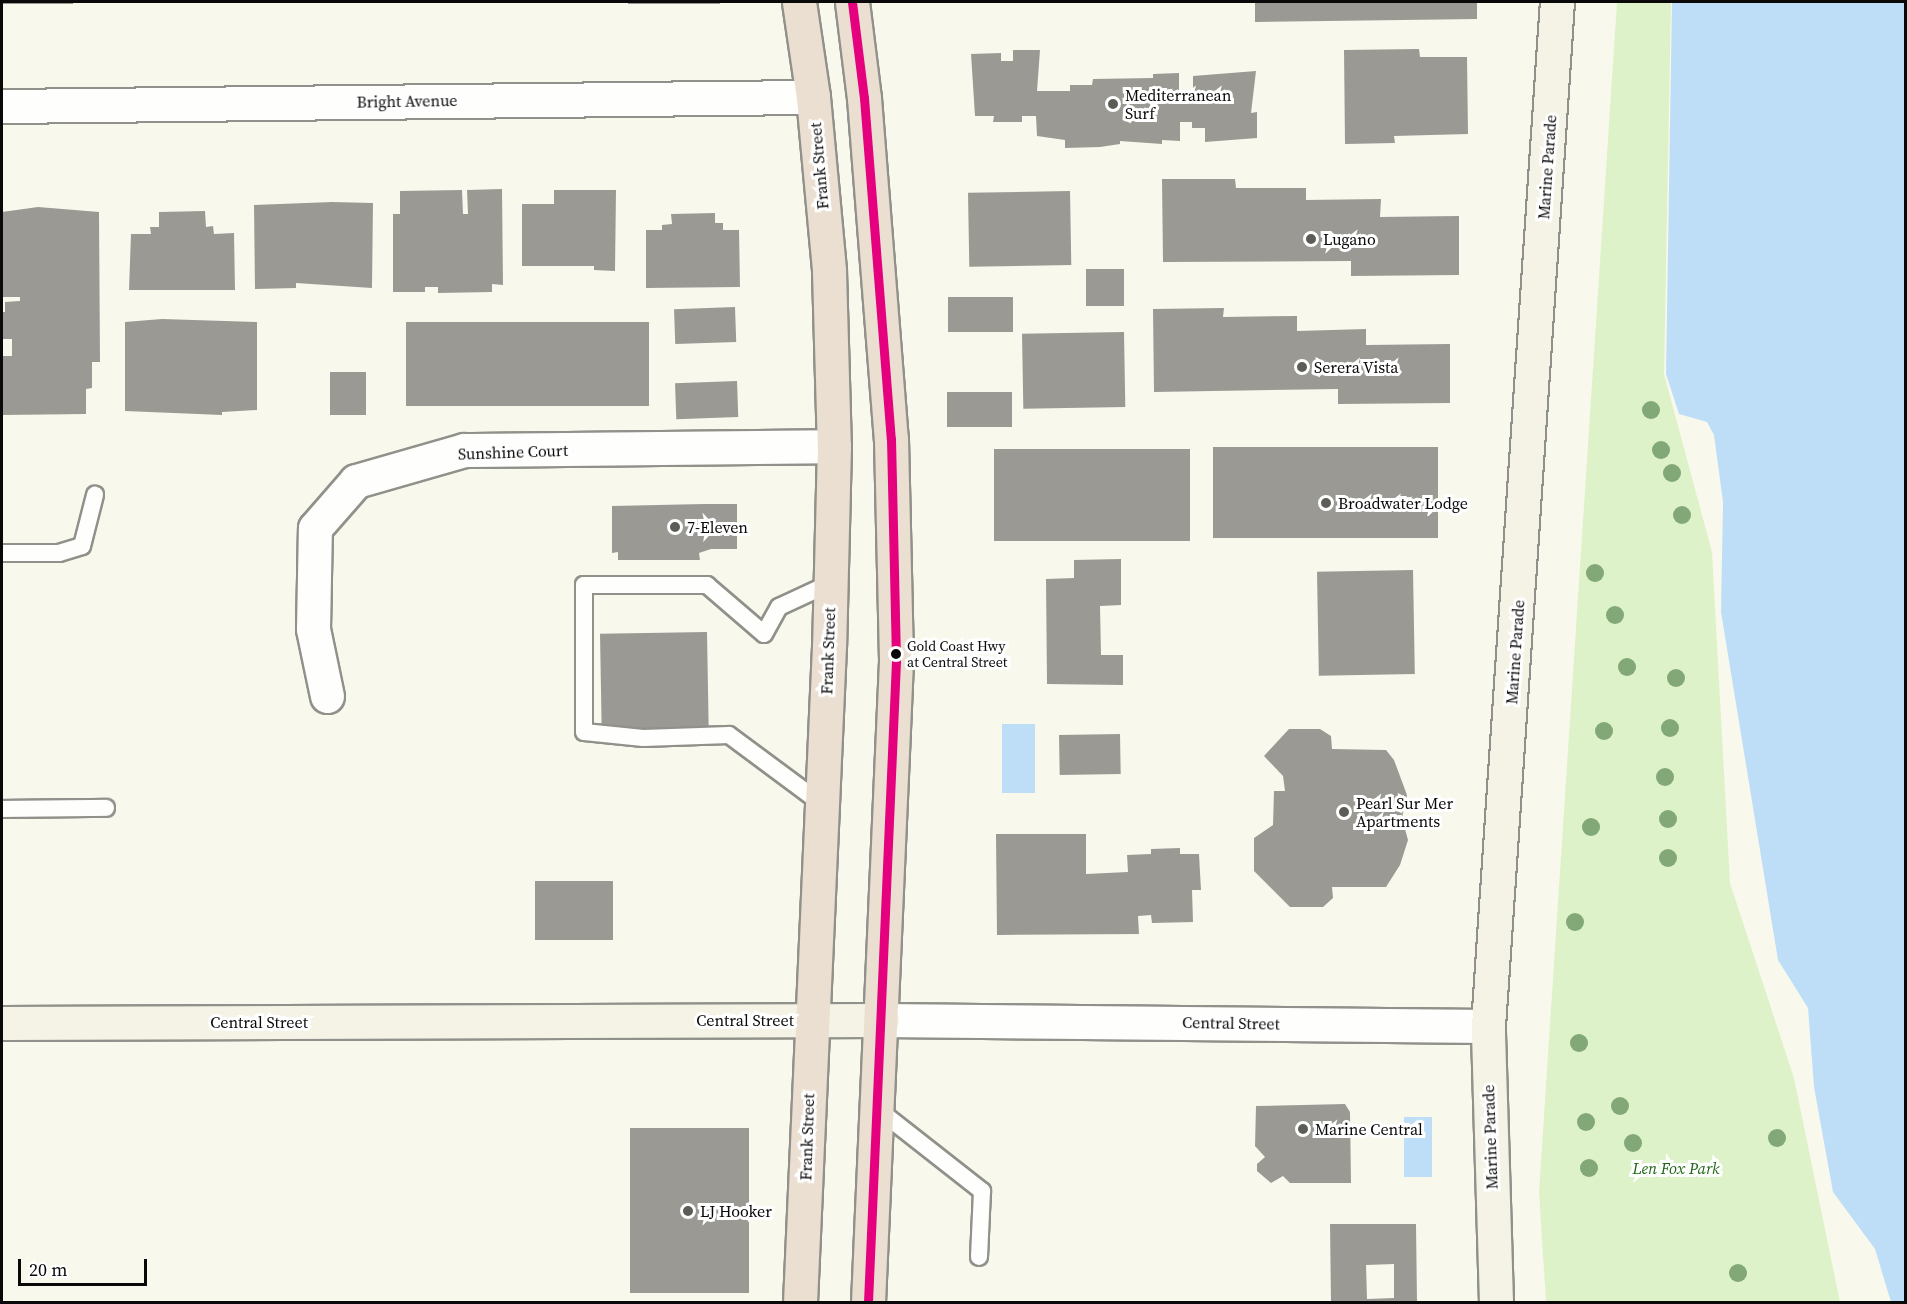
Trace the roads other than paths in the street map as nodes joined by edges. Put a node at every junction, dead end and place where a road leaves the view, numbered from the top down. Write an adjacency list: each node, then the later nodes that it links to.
1 (799, 2): 4 (highway, Frank Street)
2 (852, 2): 15 (highway)
3 (1557, 2): 17 (street, Marine Parade)
4 (813, 97): 5 (street, Bright Avenue); 6 (highway, Frank Street)
5 (2, 106)
6 (834, 446): 9 (highway, Frank Street); 10 (street, Sunshine Court)
7 (95, 495): 8 (lane)
8 (2, 553)
9 (831, 583): 11 (highway, Frank Street); 11 (lane)
10 (327, 696)
11 (822, 804): 14 (highway, Frank Street)
12 (106, 808): 13 (lane)
13 (2, 809)
14 (811, 1020): 15 (street, Central Street); 16 (street, Central Street); 20 (highway, Frank Street)
15 (882, 1020): 17 (street, Central Street); 18 (highway)
16 (2, 1023)
17 (1488, 1026): 22 (street, Marine Parade)
18 (880, 1111): 19 (lane); 21 (highway)
19 (979, 1257)
20 (800, 1302)
21 (868, 1302)
22 (1497, 1302)

